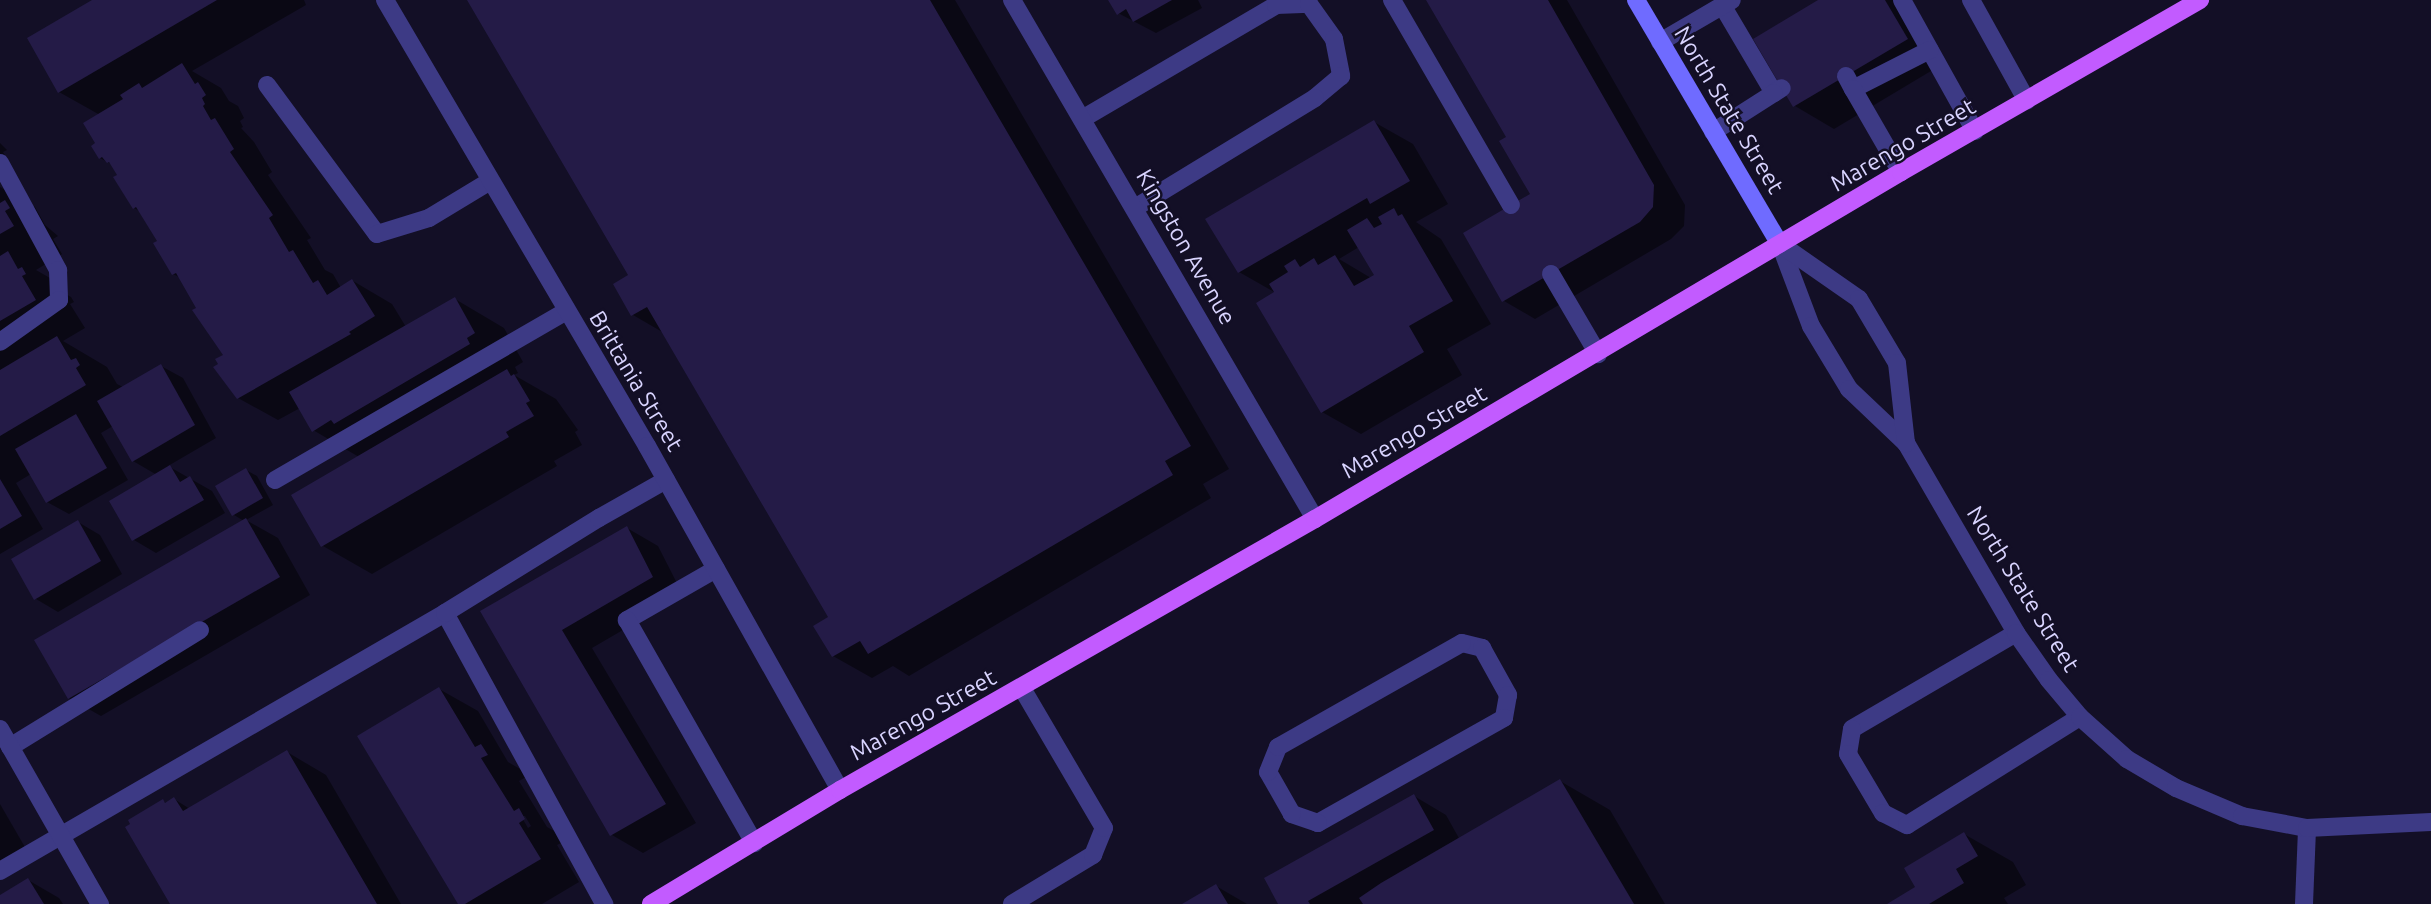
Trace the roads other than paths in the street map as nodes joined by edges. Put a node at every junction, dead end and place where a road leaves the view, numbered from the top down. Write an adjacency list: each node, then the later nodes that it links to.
1 (386, 0): 18 (street, Brittania Street)
2 (1012, 0): 13 (street, Kingston Avenue)
3 (1392, 0): 19 (street)
4 (1636, 0): 9 (main road, North State Street)
5 (1902, 0): 10 (street)
6 (1971, 0): 12 (street)
7 (2200, 0): 12 (main road, Marengo Street)
8 (1727, 3): 9 (street); 15 (street)
9 (1660, 42): 15 (main road, North State Street)
10 (1930, 50): 14 (street); 17 (street)
11 (267, 85): 18 (street)
12 (2027, 101): 14 (main road, Marengo Street)
13 (1082, 119): 20 (street, Kingston Avenue); 20 (street)
14 (1975, 131): 17 (main road, Marengo Street)
15 (1713, 132): 21 (main road, North State Street)
16 (0, 163): 24 (street)
17 (1900, 172): 21 (main road, Marengo Street)
18 (490, 181): 23 (street, Brittania Street)
19 (1511, 205)
20 (1135, 208): 29 (street, Kingston Avenue)
21 (1780, 244): 25 (main road, Marengo Street); 26 (street, North State Street); 26 (street, North State Street)
22 (1551, 274): 25 (street)
23 (566, 312): 27 (street); 28 (street, Brittania Street)
24 (0, 342)
25 (1598, 354): 29 (main road, Marengo Street)
26 (1906, 443): 33 (street, North State Street)
27 (275, 480)
28 (666, 480): 30 (street, Brittania Street); 31 (street)
29 (1315, 519): 35 (main road, Marengo Street)
30 (716, 569): 39 (street, Brittania Street); 43 (street)
31 (445, 613): 42 (street); 46 (street)
32 (200, 630): 38 (street)
33 (2016, 633): 36 (street, North State Street); 36 (street)
34 (1407, 675): 34 (street)
35 (1022, 688): 39 (main road, Marengo Street); 48 (street)
36 (2080, 717): 41 (street, North State Street)
37 (0, 729): 38 (street)
38 (10, 747): 42 (street)
39 (840, 790): 43 (main road, Marengo Street)
40 (2431, 822): 41 (street, North State Street)
41 (2307, 828): 49 (street)
42 (61, 836): 44 (street); 45 (street)
43 (754, 843): 47 (main road, Marengo Street)
44 (0, 871)
45 (100, 904)
46 (604, 904)
47 (651, 904)
48 (1012, 904)
49 (2304, 904)

